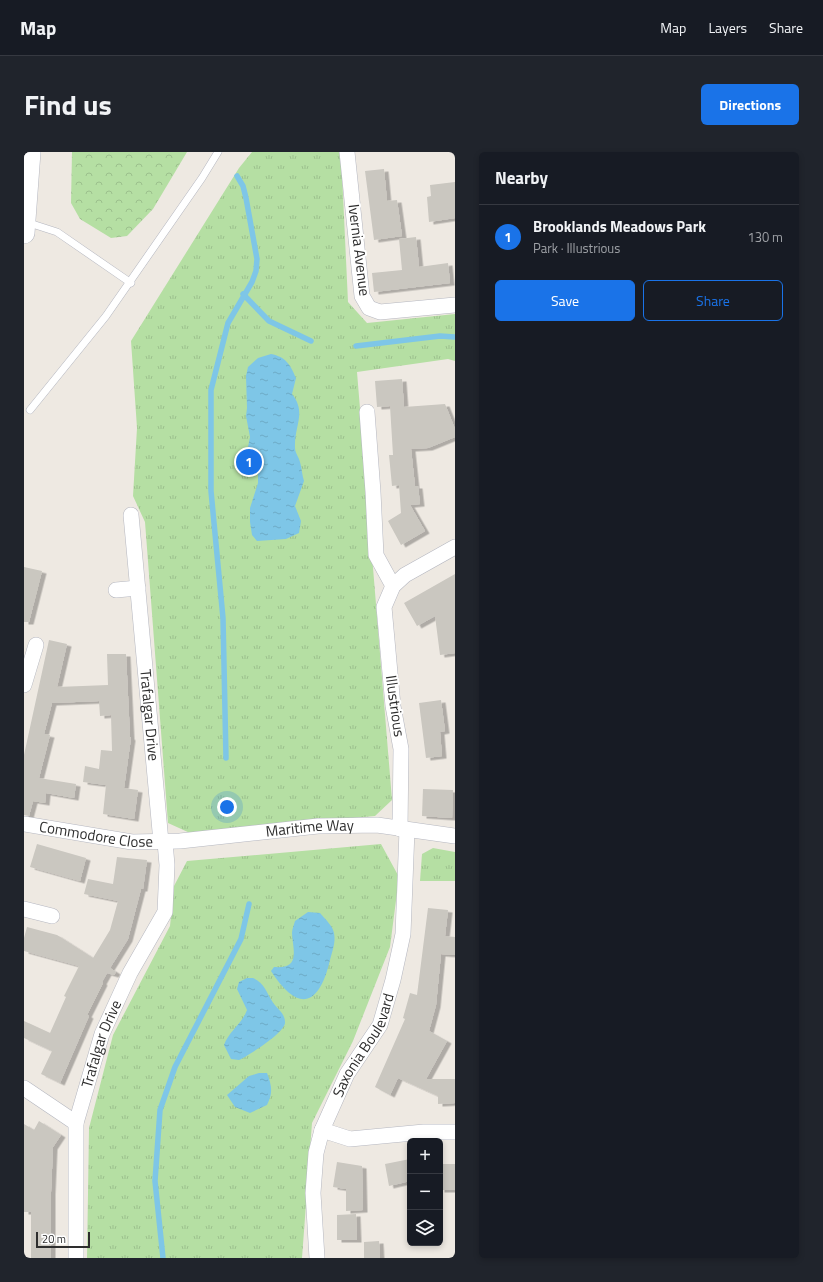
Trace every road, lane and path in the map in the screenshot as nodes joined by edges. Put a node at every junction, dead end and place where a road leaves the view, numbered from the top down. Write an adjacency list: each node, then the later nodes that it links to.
1 (30, 152): 4 (street)
2 (218, 152): 5 (lane)
3 (347, 152): 6 (street, Ivernia Avenue)
4 (25, 228): 5 (lane)
5 (131, 283): 7 (lane)
6 (455, 305)
7 (30, 410)
8 (367, 412): 11 (street)
9 (131, 515): 12 (street, Trafalgar Drive)
10 (455, 547): 11 (street, Illustrious)
11 (394, 586): 17 (street, Illustrious)
12 (138, 588): 13 (street); 19 (street, Trafalgar Drive)
13 (116, 590)
14 (36, 645): 15 (street)
15 (24, 685)
16 (25, 829): 19 (street, Commodore Close)
17 (404, 830): 18 (street, Maritime Way); 19 (street, Maritime Way); 24 (street, Saxonia Boulevard)
18 (455, 836)
19 (163, 842): 23 (street, Trafalgar Drive)
20 (24, 909): 21 (street)
21 (52, 916)
22 (24, 1088): 23 (street)
23 (76, 1123): 26 (street, Trafalgar Drive)
24 (322, 1130): 25 (street); 27 (street, Saxonia Boulevard)
25 (455, 1132)
26 (76, 1258)
27 (317, 1258)

